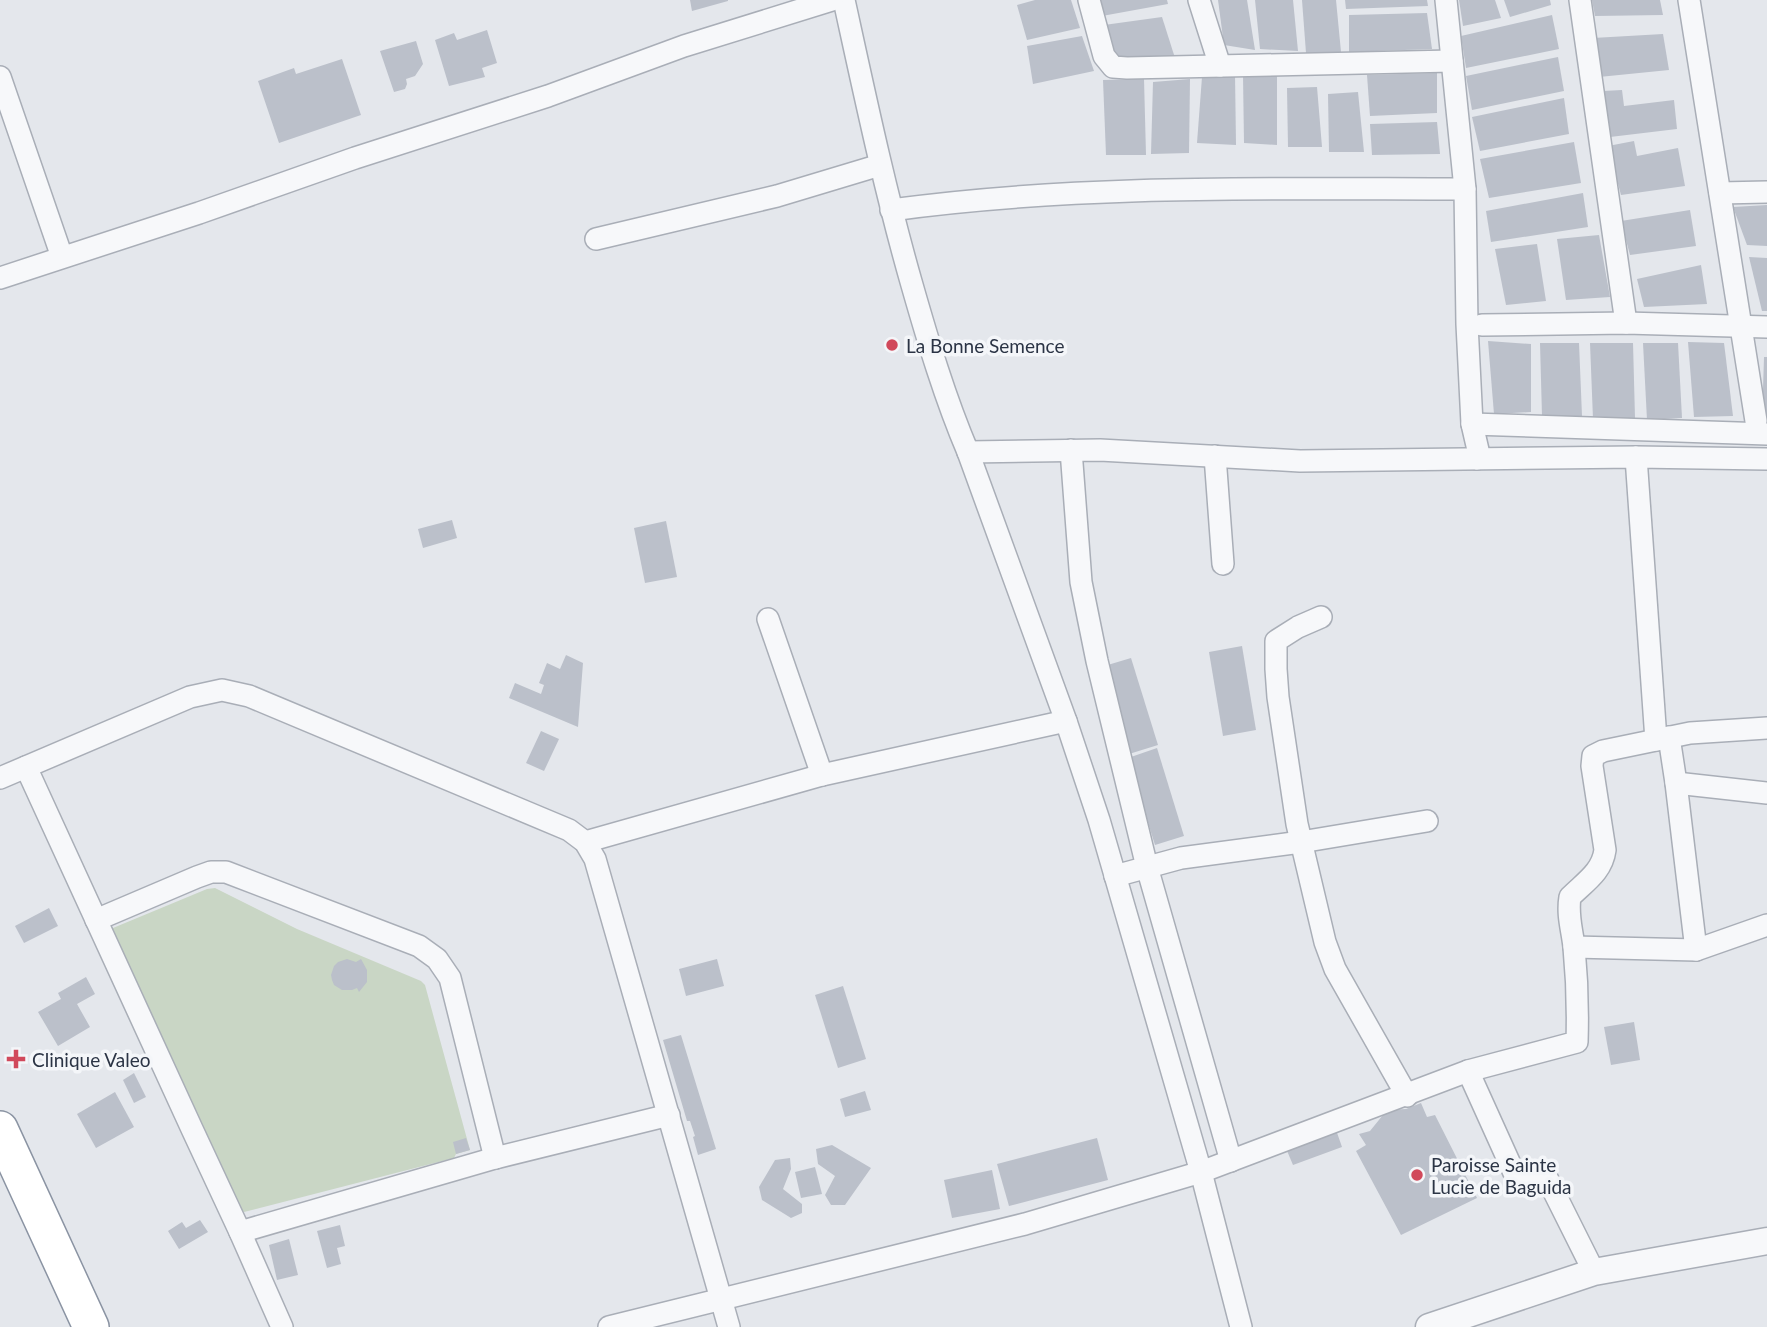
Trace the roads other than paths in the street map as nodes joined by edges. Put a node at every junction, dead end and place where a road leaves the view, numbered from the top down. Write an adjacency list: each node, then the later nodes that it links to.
1 (832, 0): 17 (street)
2 (844, 0): 11 (street)
3 (1089, 0): 9 (street)
4 (1199, 0): 9 (street)
5 (1446, 0): 8 (street)
6 (1580, 0): 19 (street)
7 (1689, 0): 14 (street)
8 (1452, 61): 9 (street); 12 (street)
9 (1220, 66)
10 (0, 76): 17 (street)
11 (880, 165): 15 (street); 16 (street)
12 (1465, 189): 15 (street); 23 (street)
13 (1767, 192): 14 (street)
14 (1720, 193): 20 (street)
15 (891, 210): 26 (street)
16 (596, 239)
17 (62, 257): 18 (street)
18 (0, 278)
19 (1626, 323): 20 (street); 21 (street)
20 (1741, 325): 22 (street); 24 (street)
21 (1482, 326)
22 (1767, 327)
23 (1472, 424): 24 (street); 29 (street)
24 (1762, 427)
25 (1071, 450): 26 (street); 27 (street); 45 (street)
26 (968, 452): 34 (street)
27 (1215, 456): 29 (street); 31 (street)
28 (1636, 457): 29 (street); 30 (street); 36 (street)
29 (1477, 459)
30 (1767, 459)
31 (1223, 564)
32 (1321, 617): 44 (street)
33 (768, 619): 38 (street)
34 (1066, 721): 38 (street); 46 (street)
35 (1767, 729): 36 (street)
36 (1662, 739): 40 (street); 49 (street)
37 (26, 767): 39 (street); 43 (street); 47 (street)
38 (822, 775): 43 (street)
39 (0, 778)
40 (1676, 783): 41 (street); 50 (street)
41 (1767, 793)
42 (1427, 821): 44 (street)
43 (585, 842): 53 (street)
44 (1301, 842): 45 (street); 52 (street)
45 (1147, 867): 46 (street); 56 (street)
46 (1115, 876): 57 (street)
47 (96, 920): 55 (street); 59 (street)
48 (1767, 925): 50 (street)
49 (1574, 947): 50 (street); 51 (street)
50 (1696, 950)
51 (1468, 1071): 52 (street); 61 (street)
52 (1406, 1096): 56 (street)
53 (669, 1115): 55 (street); 62 (street)
54 (0, 1129): 64 (highway)
55 (495, 1158): 59 (street)
56 (1231, 1161): 57 (street)
57 (1201, 1172): 62 (street); 68 (street)
58 (0, 1188): 63 (highway)
59 (240, 1231): 65 (street)
60 (1767, 1241): 61 (street)
61 (1594, 1272): 69 (street)
62 (722, 1299): 66 (street); 67 (street)
63 (64, 1327)
64 (91, 1327)
65 (282, 1327)
66 (609, 1327)
67 (729, 1327)
68 (1241, 1327)
69 (1429, 1327)

